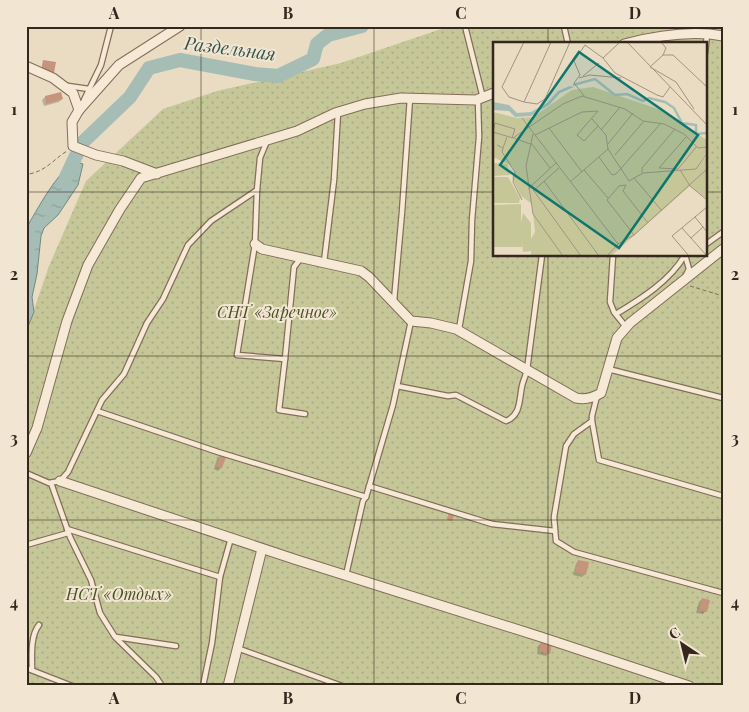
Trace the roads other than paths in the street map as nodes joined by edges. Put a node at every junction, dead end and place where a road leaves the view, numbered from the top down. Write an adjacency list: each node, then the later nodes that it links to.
1 (111, 26): 12 (lane)
2 (180, 26): 16 (street)
3 (465, 26): 15 (lane)
4 (564, 26): 7 (lane)
5 (707, 35): 6 (street); 8 (street); 9 (lane)
6 (723, 36)
7 (568, 42)
8 (636, 42)
9 (706, 44)
10 (26, 66): 11 (street)
11 (64, 86): 12 (lane); 16 (street)
12 (89, 89): 16 (lane)
13 (493, 93): 15 (street)
14 (410, 98): 15 (street); 17 (street); 32 (lane)
15 (480, 99): 36 (lane)
16 (79, 110): 19 (street)
17 (338, 112): 18 (street); 30 (lane)
18 (267, 140): 19 (street); 20 (lane)
19 (157, 174): 46 (street)
20 (257, 190): 22 (lane); 43 (lane)
21 (723, 232): 23 (lane)
22 (255, 244): 29 (street); 37 (lane)
23 (706, 244)
24 (723, 249): 31 (street)
25 (542, 256): 39 (lane)
26 (613, 256): 33 (lane)
27 (684, 256): 33 (lane)
28 (685, 256): 31 (lane)
29 (301, 258): 30 (street); 37 (lane)
30 (325, 264): 32 (street)
31 (682, 282): 35 (street)
32 (394, 303): 34 (street)
33 (616, 314): 35 (lane)
34 (411, 321): 36 (street); 40 (lane)
35 (626, 327): 38 (street)
36 (458, 331): 39 (street)
37 (285, 359): 44 (lane)
38 (608, 369): 41 (street); 42 (lane)
39 (528, 370): 40 (lane); 41 (street)
40 (397, 386): 49 (lane)
41 (597, 396): 45 (lane)
42 (723, 398)
43 (98, 411): 48 (lane); 51 (lane)
44 (305, 414)
45 (592, 421): 50 (lane); 53 (lane)
46 (26, 454)
47 (26, 473): 48 (lane)
48 (55, 482): 52 (lane); 54 (street)
49 (370, 486): 51 (lane); 53 (lane)
50 (723, 496)
51 (366, 497): 57 (lane)
52 (67, 531): 55 (lane); 58 (lane); 61 (lane)
53 (555, 531): 59 (lane)
54 (231, 538): 56 (street); 58 (lane)
55 (26, 545)
56 (262, 549): 57 (street); 63 (street)
57 (346, 575): 71 (street)
58 (220, 577): 68 (lane)
59 (723, 594)
60 (39, 625): 65 (lane)
61 (115, 637): 62 (lane); 67 (lane)
62 (176, 646)
63 (237, 648): 69 (street); 70 (lane)
64 (26, 668): 65 (lane)
65 (32, 670): 66 (lane)
66 (72, 686)
67 (162, 686)
68 (203, 686)
69 (228, 686)
70 (342, 686)
71 (689, 686)

